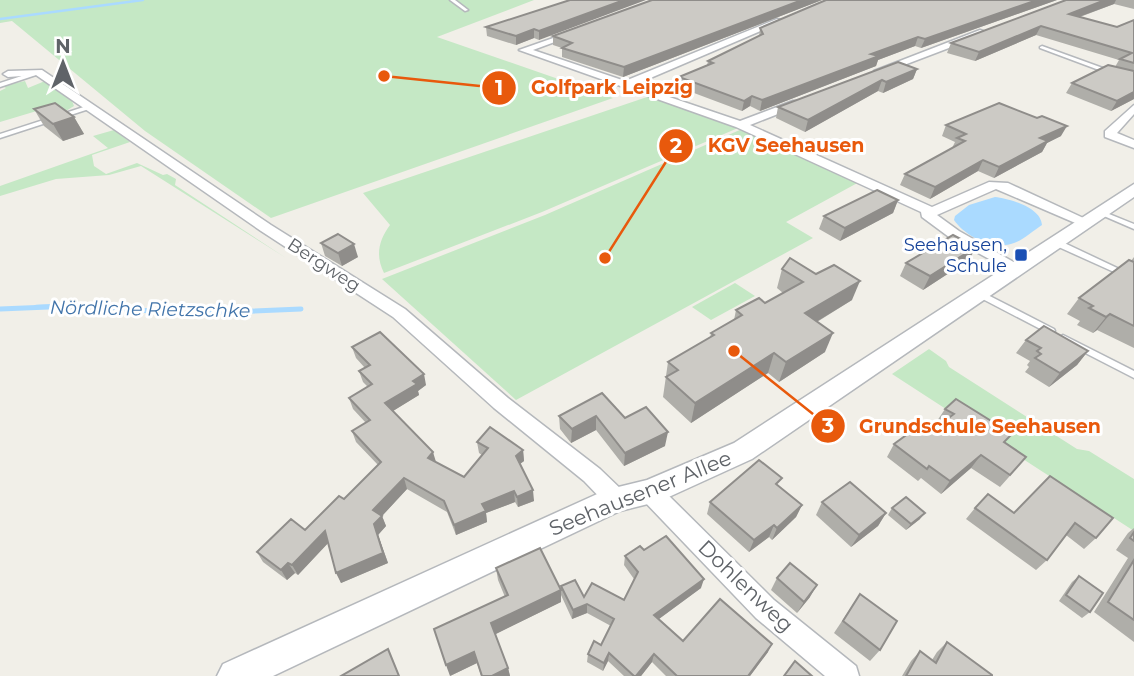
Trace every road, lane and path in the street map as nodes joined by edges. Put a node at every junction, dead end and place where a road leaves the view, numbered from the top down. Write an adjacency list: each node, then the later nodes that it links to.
1 (452, 0): 2 (lane)
2 (467, 10)
3 (796, 14): 12 (street)
4 (584, 28): 12 (street)
5 (988, 30): 10 (street)
6 (1042, 47): 8 (lane)
7 (38, 72): 9 (street); 11 (lane); 14 (street, Bergweg)
8 (1113, 73)
9 (8, 74)
10 (866, 75)
11 (0, 85)
12 (625, 85): 16 (street)
13 (803, 100): 16 (street)
14 (90, 107): 17 (lane); 29 (street, Bergweg)
15 (1134, 108): 18 (street)
16 (740, 125): 20 (street)
17 (0, 136)
18 (1134, 144)
19 (1134, 190): 21 (street, Seehausener Allee)
20 (932, 212): 21 (street); 24 (street)
21 (1092, 217): 22 (lane); 23 (street, Seehausener Allee)
22 (1134, 227)
23 (1055, 242): 24 (street, Seehausener Allee); 25 (lane)
24 (1016, 268): 26 (street, Seehausener Allee)
25 (1134, 279)
26 (978, 293): 27 (lane); 28 (street, Seehausener Allee)
27 (1134, 375)
28 (650, 492): 29 (street, Seehausener Allee); 31 (street, Dohlenweg)
29 (616, 499): 30 (street, Seehausener Allee)
30 (235, 676)
31 (846, 676)

